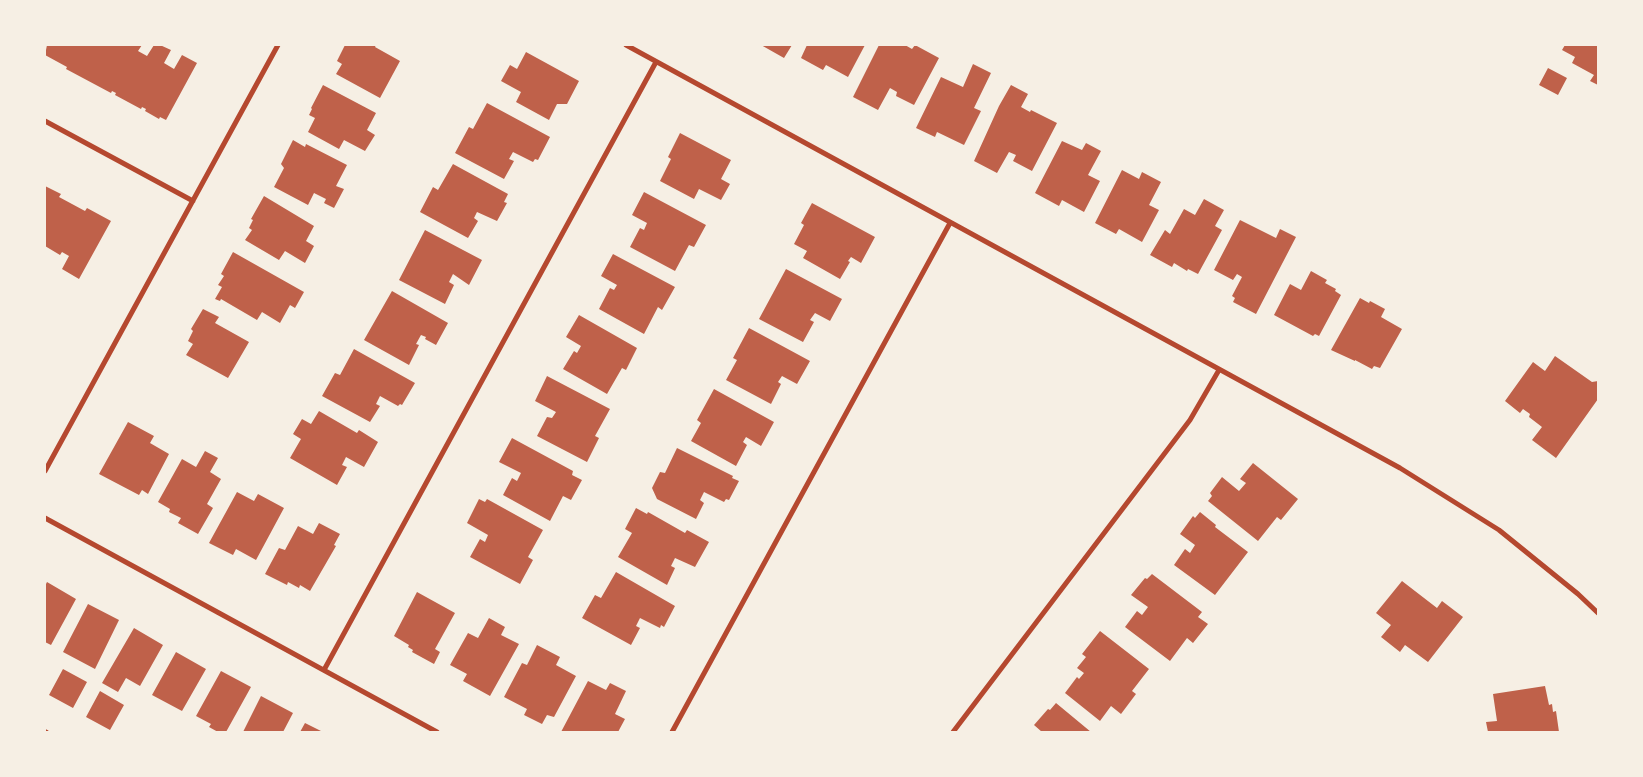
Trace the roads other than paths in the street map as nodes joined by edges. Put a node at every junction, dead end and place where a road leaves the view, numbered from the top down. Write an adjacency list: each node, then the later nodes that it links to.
1 (278, 45): 5 (street)
2 (626, 45): 3 (street)
3 (656, 62): 6 (street); 11 (street)
4 (45, 121): 5 (street)
5 (193, 201): 8 (street)
6 (950, 222): 7 (street); 13 (street)
7 (1219, 370): 10 (street); 14 (street)
8 (45, 471)
9 (45, 518): 11 (street)
10 (1598, 613)
11 (324, 670): 12 (street)
12 (437, 732)
13 (672, 732)
14 (953, 732)

